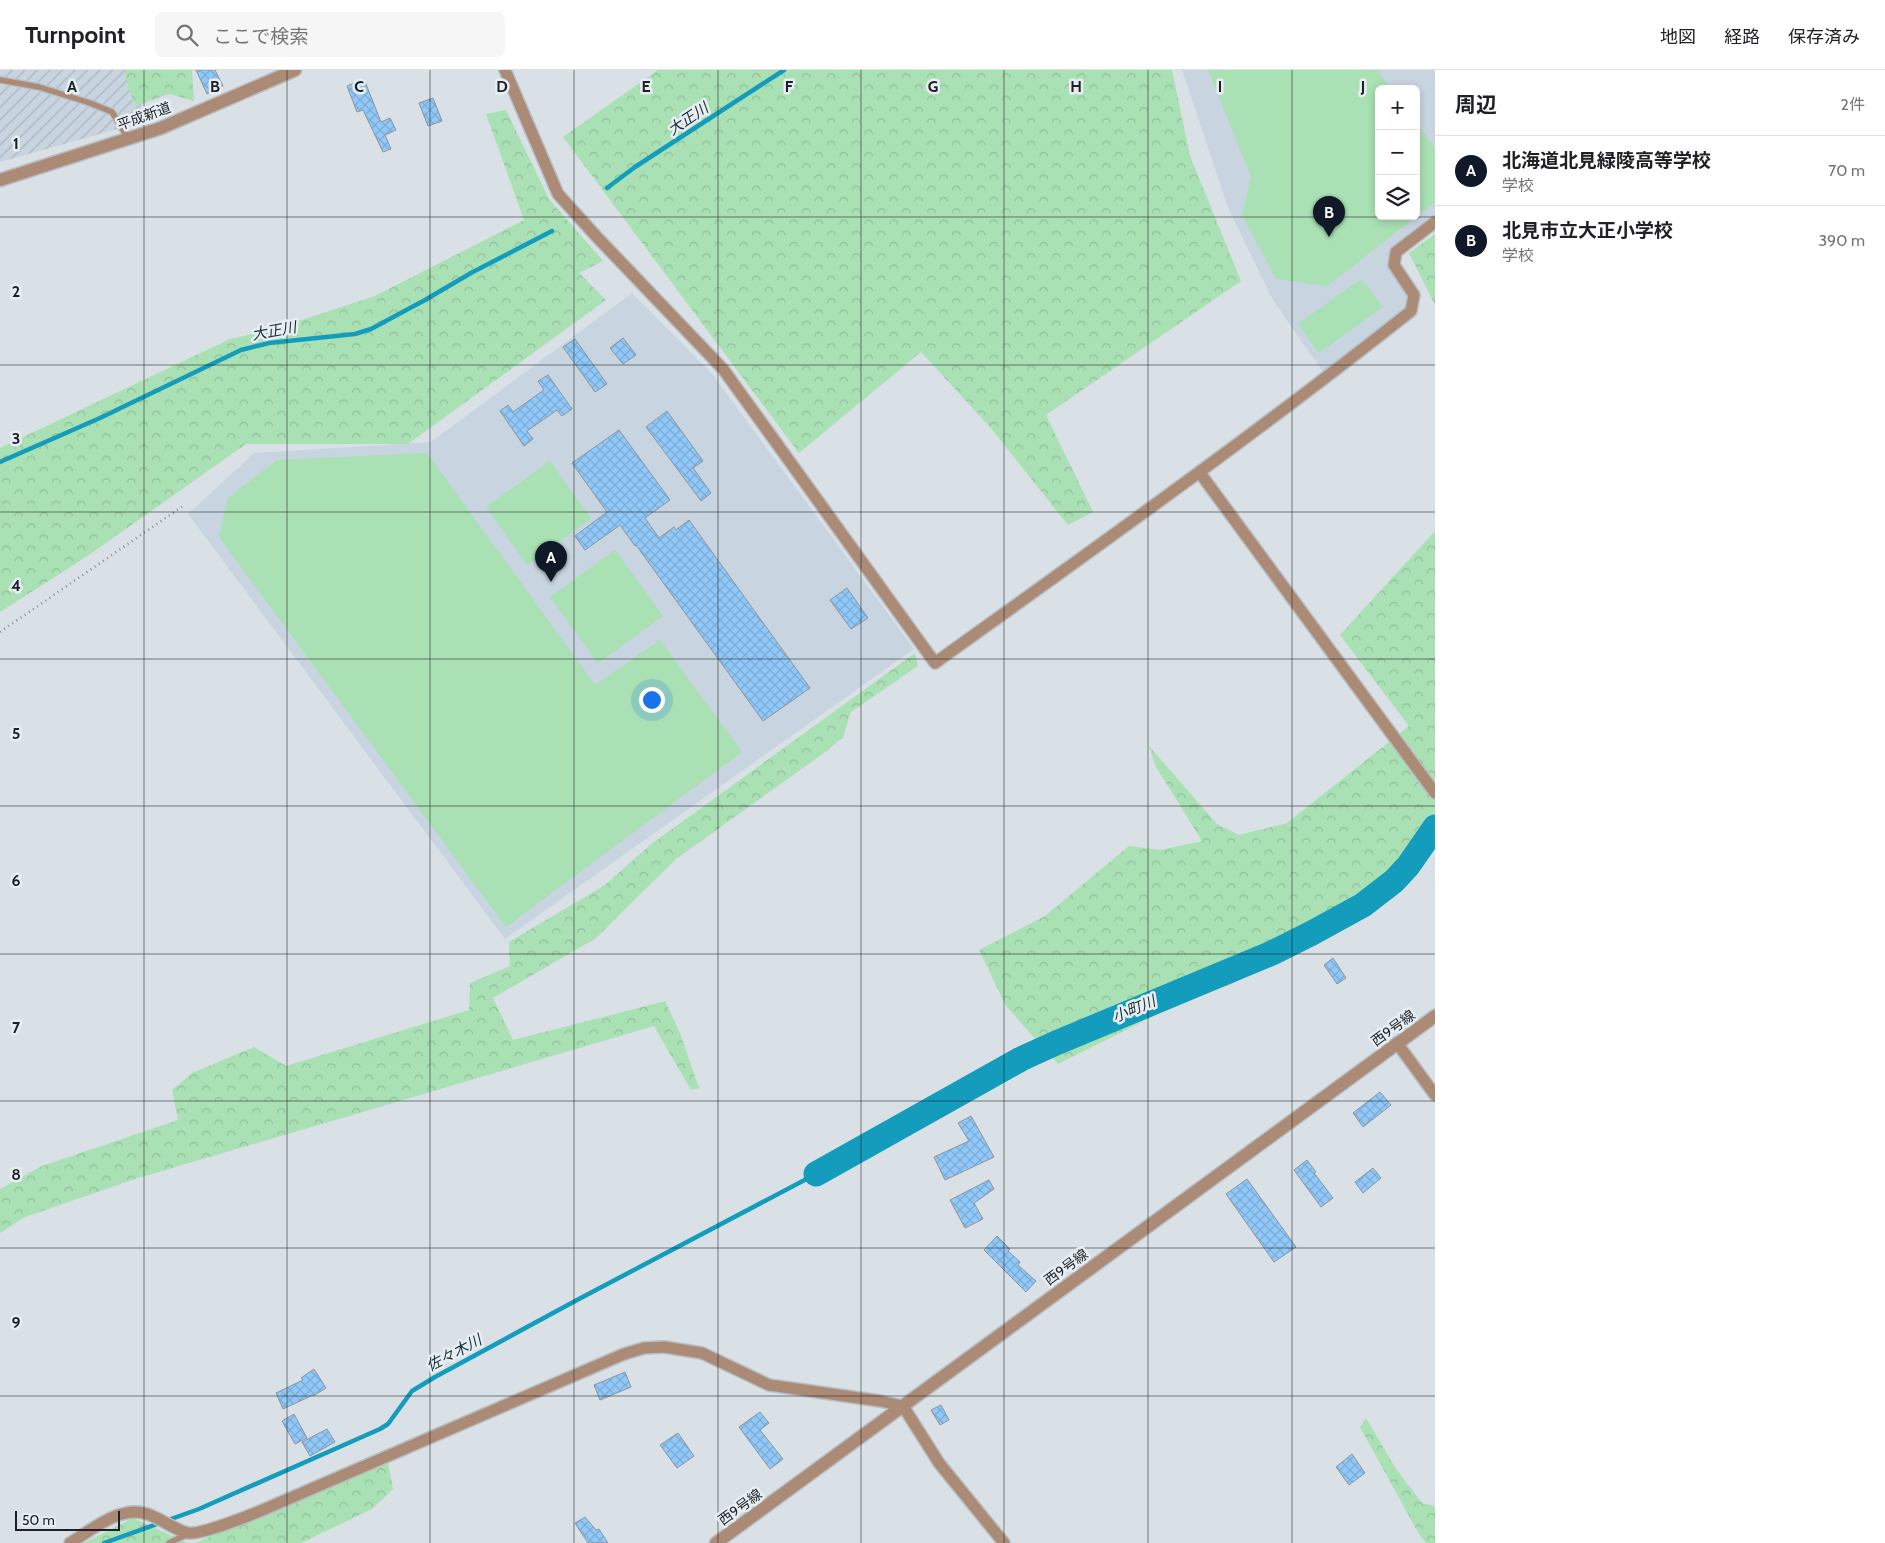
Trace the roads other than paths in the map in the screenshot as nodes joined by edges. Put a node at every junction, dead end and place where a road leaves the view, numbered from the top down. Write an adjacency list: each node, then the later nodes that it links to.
1 (295, 70): 3 (street, 平成新道)
2 (505, 70): 8 (street)
3 (276, 74): 5 (street, 平成新道)
4 (0, 80): 5 (lane)
5 (128, 138): 6 (street, 平成新道)
6 (0, 180)
7 (1435, 222): 8 (street)
8 (1200, 473): 9 (street)
9 (1435, 793)
10 (1435, 1016): 11 (street, 西9号線)
11 (1397, 1043): 12 (street); 13 (street, 西9号線)
12 (1435, 1095)
13 (903, 1406): 14 (street); 17 (street, 西9号線); 18 (street)
14 (190, 1533): 15 (street); 16 (lane)
15 (70, 1543)
16 (169, 1543)
17 (716, 1543)
18 (1004, 1543)

